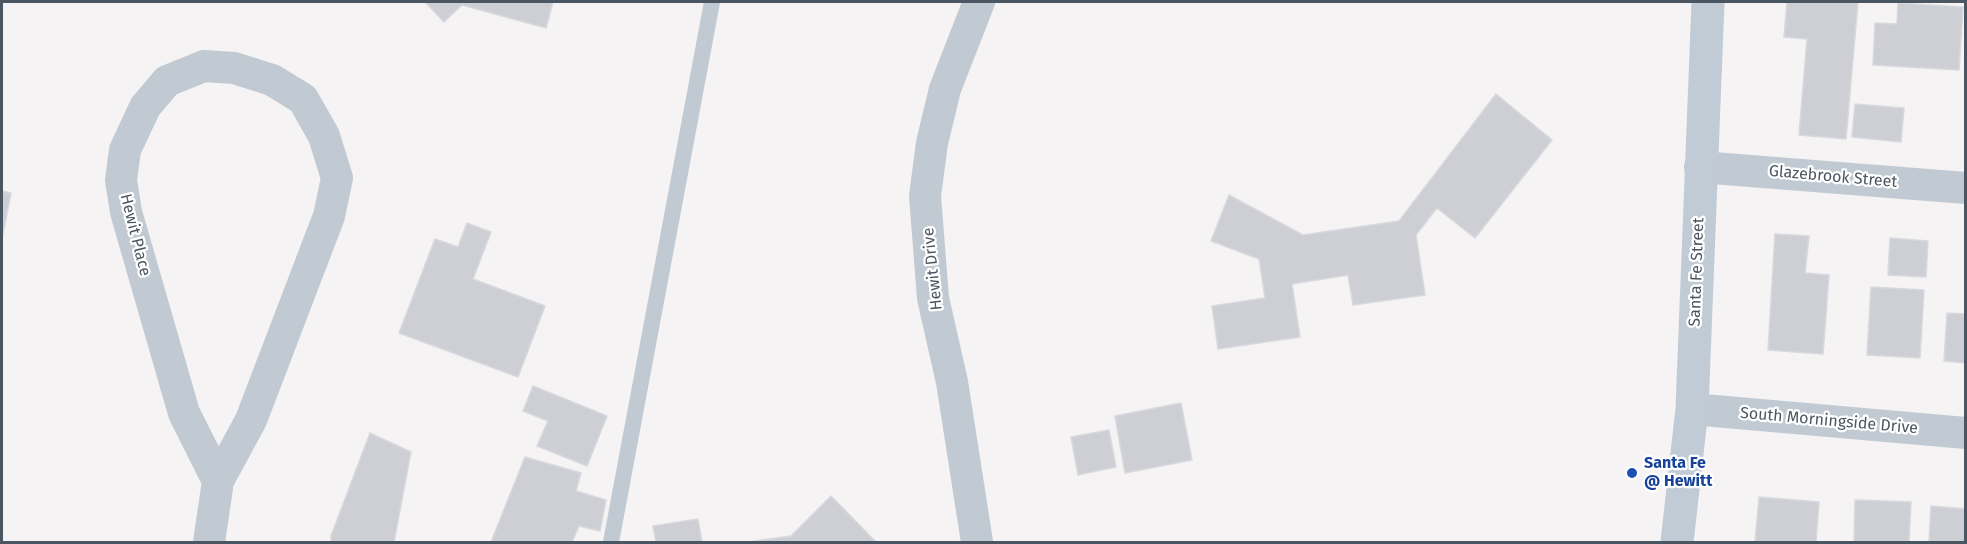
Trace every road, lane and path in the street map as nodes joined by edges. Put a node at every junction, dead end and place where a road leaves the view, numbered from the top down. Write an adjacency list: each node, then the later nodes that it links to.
1 (712, 2): 10 (lane)
2 (980, 2): 11 (street, Hewit Drive)
3 (1708, 2): 4 (main road, Santa Fe Street)
4 (1700, 167): 5 (street, Glazebrook Street); 6 (main road, Santa Fe Street)
5 (1965, 188)
6 (1692, 409): 7 (street, South Morningside Drive); 12 (main road, Santa Fe Street)
7 (1965, 433)
8 (218, 481): 8 (street, Hewit Place); 9 (street, Hewit Place)
9 (209, 543)
10 (611, 543)
11 (977, 543)
12 (1677, 543)

